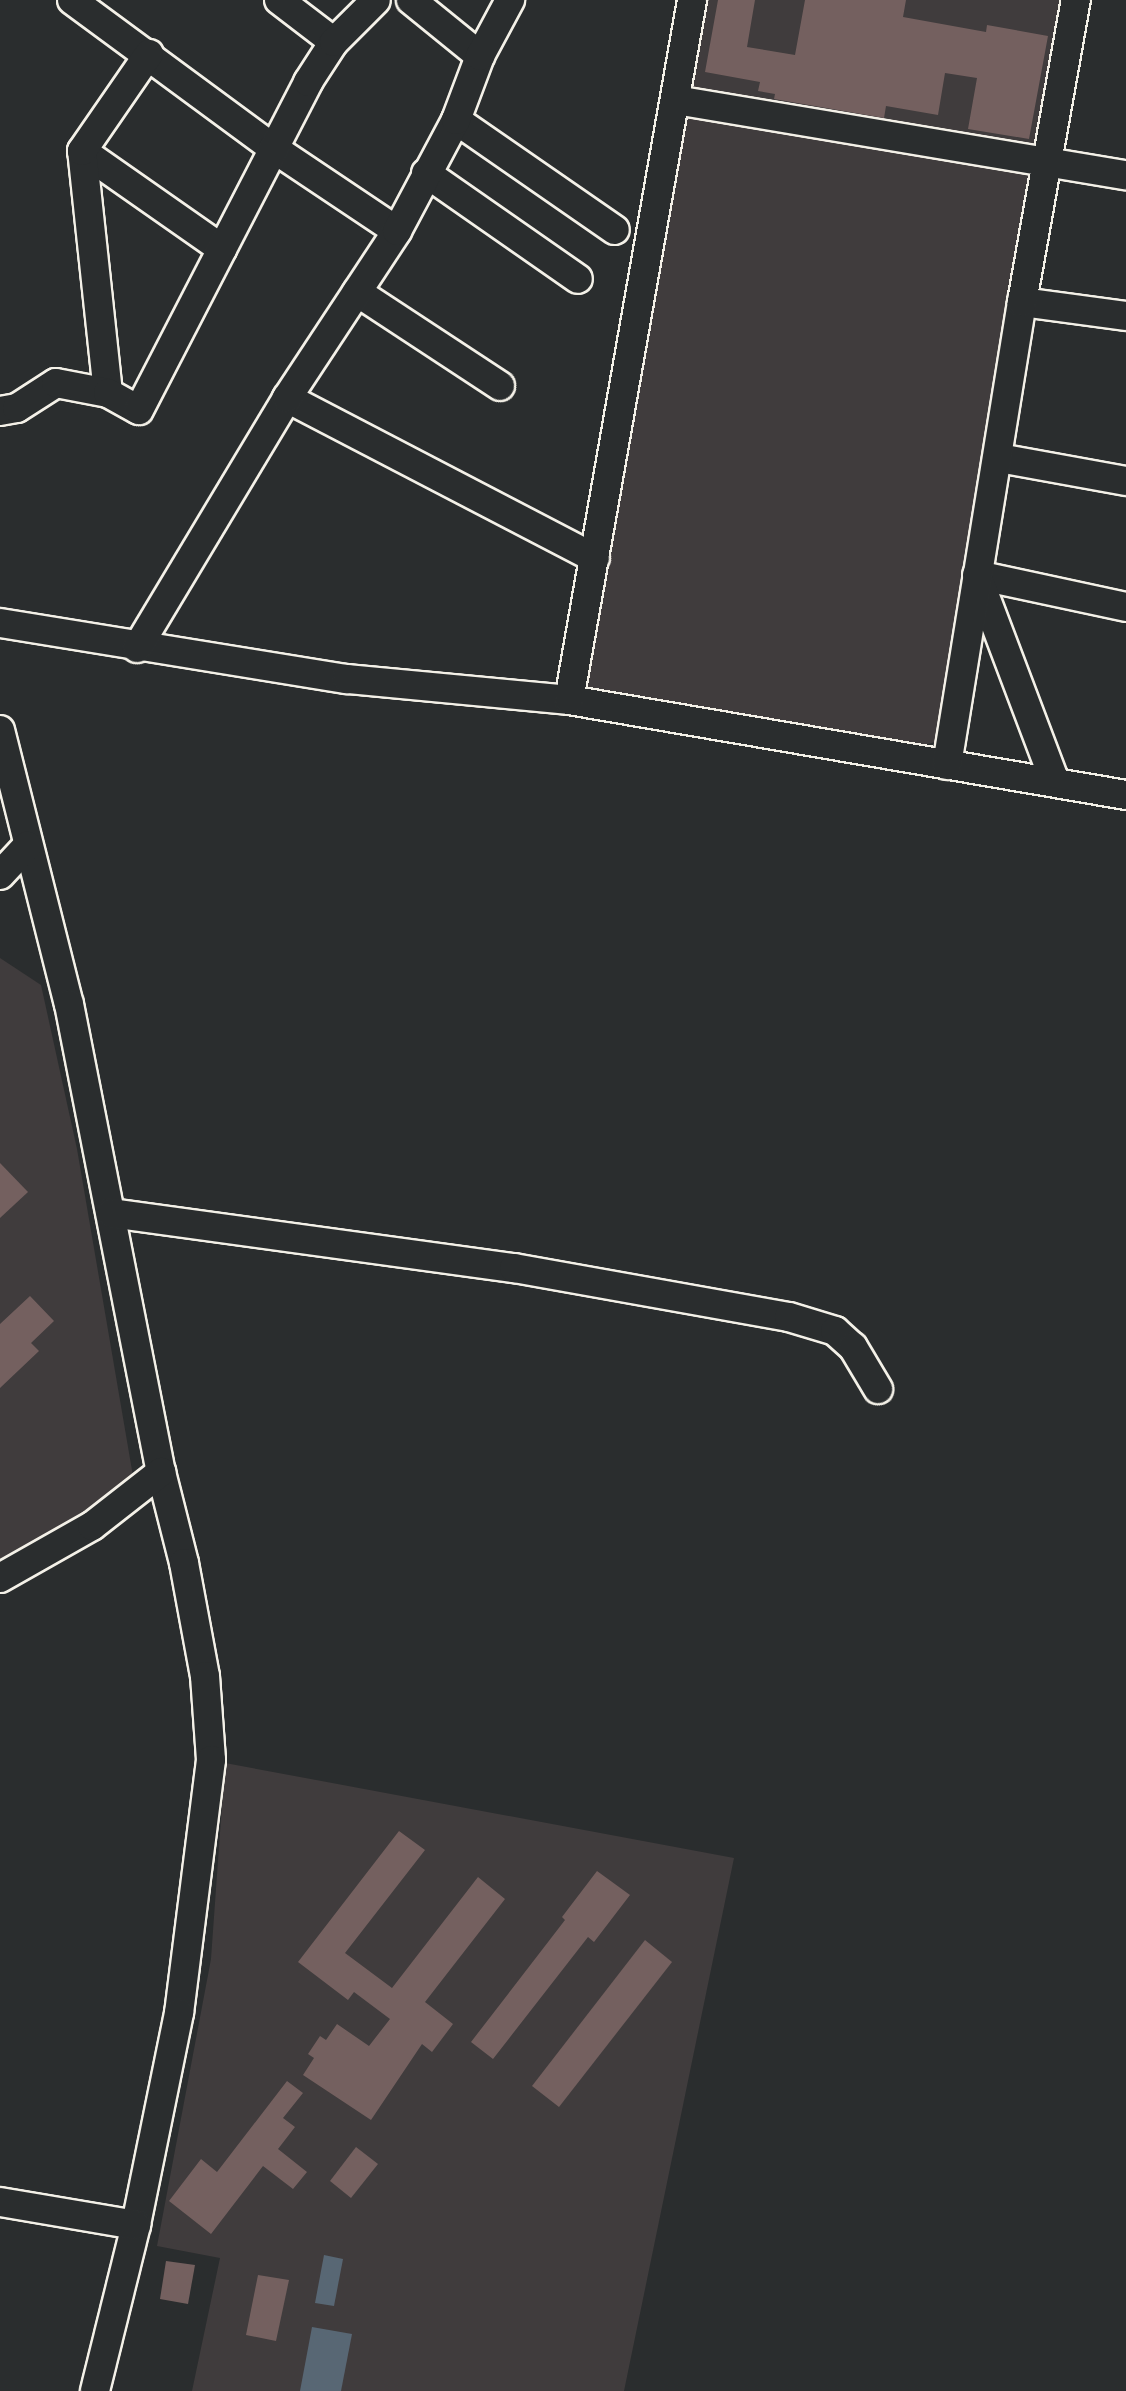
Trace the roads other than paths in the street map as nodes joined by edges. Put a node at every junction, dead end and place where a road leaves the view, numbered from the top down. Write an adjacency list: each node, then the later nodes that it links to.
1 (72, 0): 9 (street)
2 (279, 0): 8 (street)
3 (376, 0): 8 (street)
4 (411, 0): 10 (street)
5 (510, 0): 10 (street)
6 (692, 0): 11 (street)
7 (1076, 0): 15 (street)
8 (334, 42): 13 (street)
9 (149, 54): 13 (street); 14 (street)
10 (480, 56): 12 (street)
11 (676, 100): 15 (street); 31 (street)
12 (456, 120): 16 (street); 18 (street)
13 (273, 148): 19 (street); 20 (street)
14 (82, 151): 20 (street); 26 (street)
15 (1049, 162): 17 (street); 23 (street)
16 (426, 173): 19 (street); 21 (street)
17 (1126, 175)
18 (615, 230)
19 (397, 231): 22 (street)
20 (222, 249): 26 (street)
21 (578, 279)
22 (357, 292): 25 (street); 27 (street)
23 (1021, 302): 24 (street); 29 (street)
24 (1126, 316)
25 (500, 386)
26 (108, 393): 28 (street)
27 (287, 398): 31 (street); 35 (street)
28 (0, 411)
29 (999, 458): 30 (street); 32 (street)
30 (1126, 481)
31 (595, 558): 36 (street)
32 (977, 575): 33 (street); 38 (street); 39 (street)
33 (1126, 607)
34 (0, 623): 35 (street)
35 (137, 648): 36 (street)
36 (569, 700): 38 (street)
37 (0, 730): 41 (street)
38 (947, 765): 39 (street)
39 (1055, 782): 40 (street)
40 (1124, 786)
41 (27, 845): 42 (street); 43 (street)
42 (0, 876)
43 (111, 1213): 44 (street); 45 (street)
44 (878, 1389)
45 (161, 1472): 46 (street); 48 (street)
46 (0, 1578)
47 (0, 2202): 48 (street)
48 (136, 2225): 49 (street)
49 (95, 2391)

